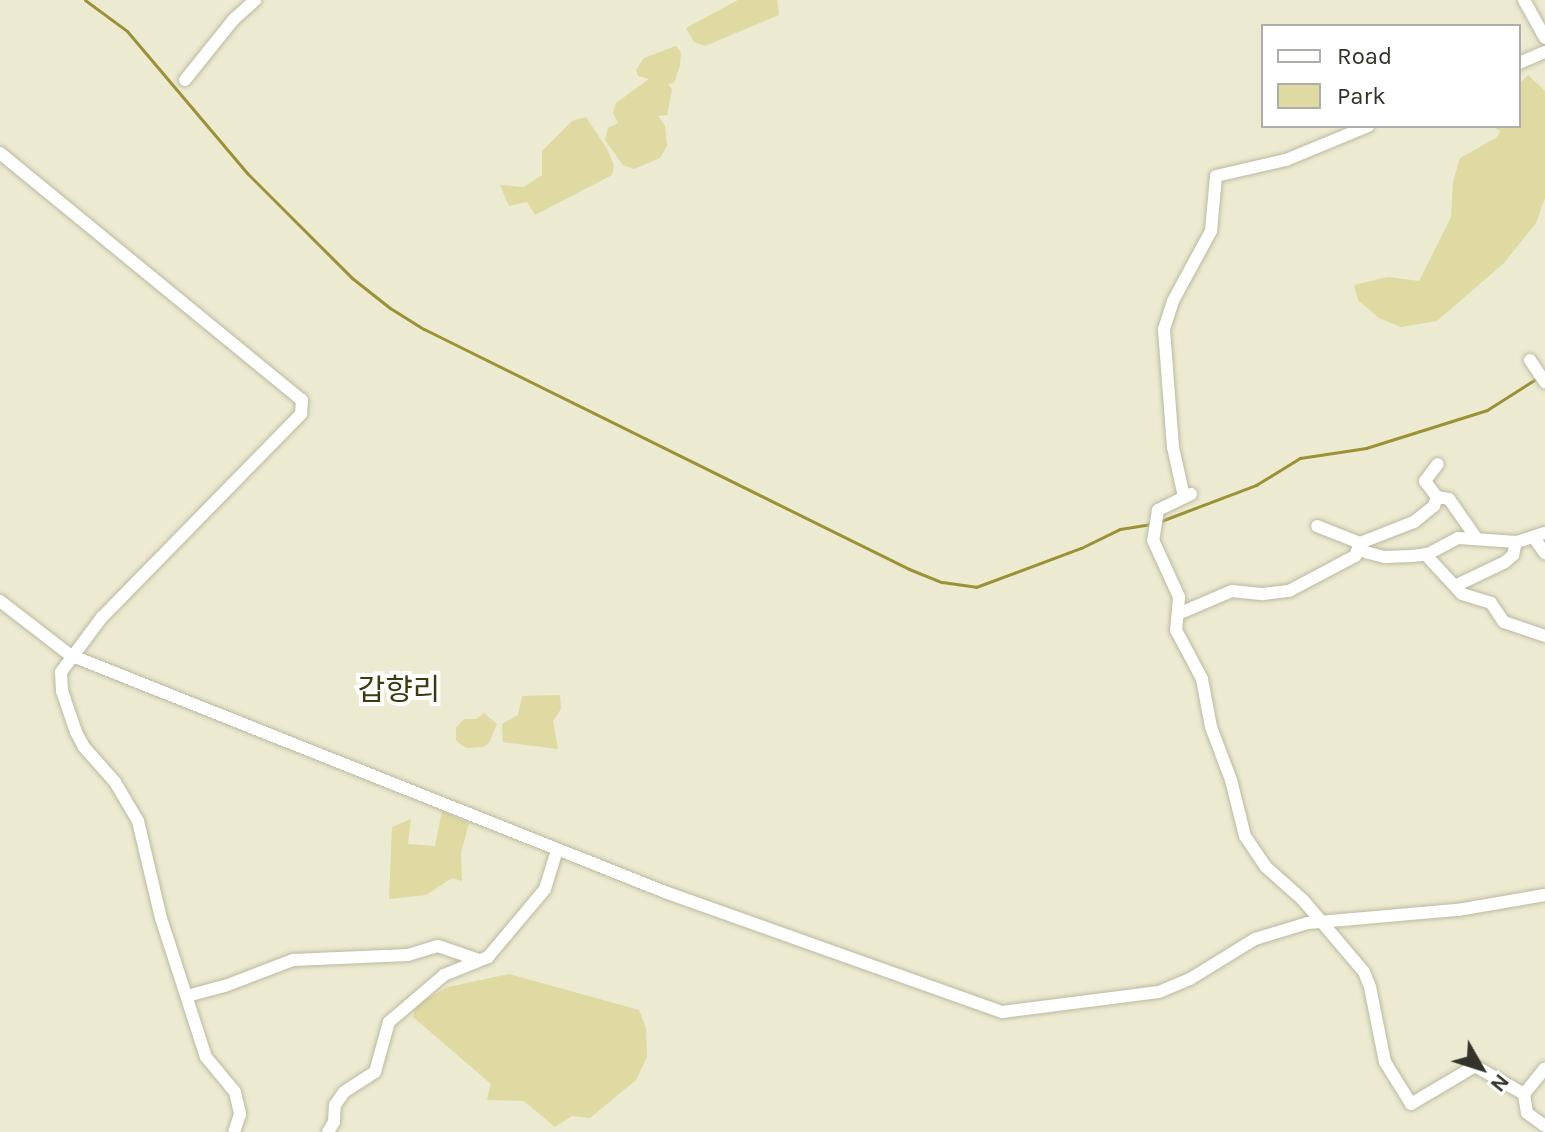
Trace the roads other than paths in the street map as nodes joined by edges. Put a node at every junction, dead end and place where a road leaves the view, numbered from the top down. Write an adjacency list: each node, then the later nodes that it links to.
1 (255, 0): 6 (street)
2 (1524, 0): 3 (street)
3 (1545, 38)
4 (1545, 52): 5 (street)
5 (1521, 62)
6 (185, 80)
7 (1363, 128): 22 (street)
8 (0, 153): 24 (street)
9 (1532, 363): 10 (street)
10 (1545, 382)
11 (1438, 464): 12 (street)
12 (1437, 497): 15 (street); 17 (street)
13 (1317, 526): 17 (street)
14 (1540, 535): 16 (street); 18 (street)
15 (1477, 539): 16 (street); 19 (street)
16 (1516, 542): 20 (street)
17 (1359, 546): 19 (street); 22 (street)
18 (1545, 553)
19 (1425, 554): 20 (street)
20 (1455, 586): 23 (street)
21 (0, 601): 24 (street)
22 (1178, 614): 27 (street)
23 (1545, 636)
24 (70, 655): 25 (street); 29 (street)
25 (557, 850): 27 (street); 28 (street)
26 (1545, 895): 27 (street)
27 (1319, 921): 31 (street)
28 (476, 959): 29 (street); 34 (street)
29 (187, 996): 33 (street)
30 (1545, 1068): 31 (street)
31 (1524, 1094): 32 (street)
32 (1545, 1126)
33 (234, 1132)
34 (328, 1132)

